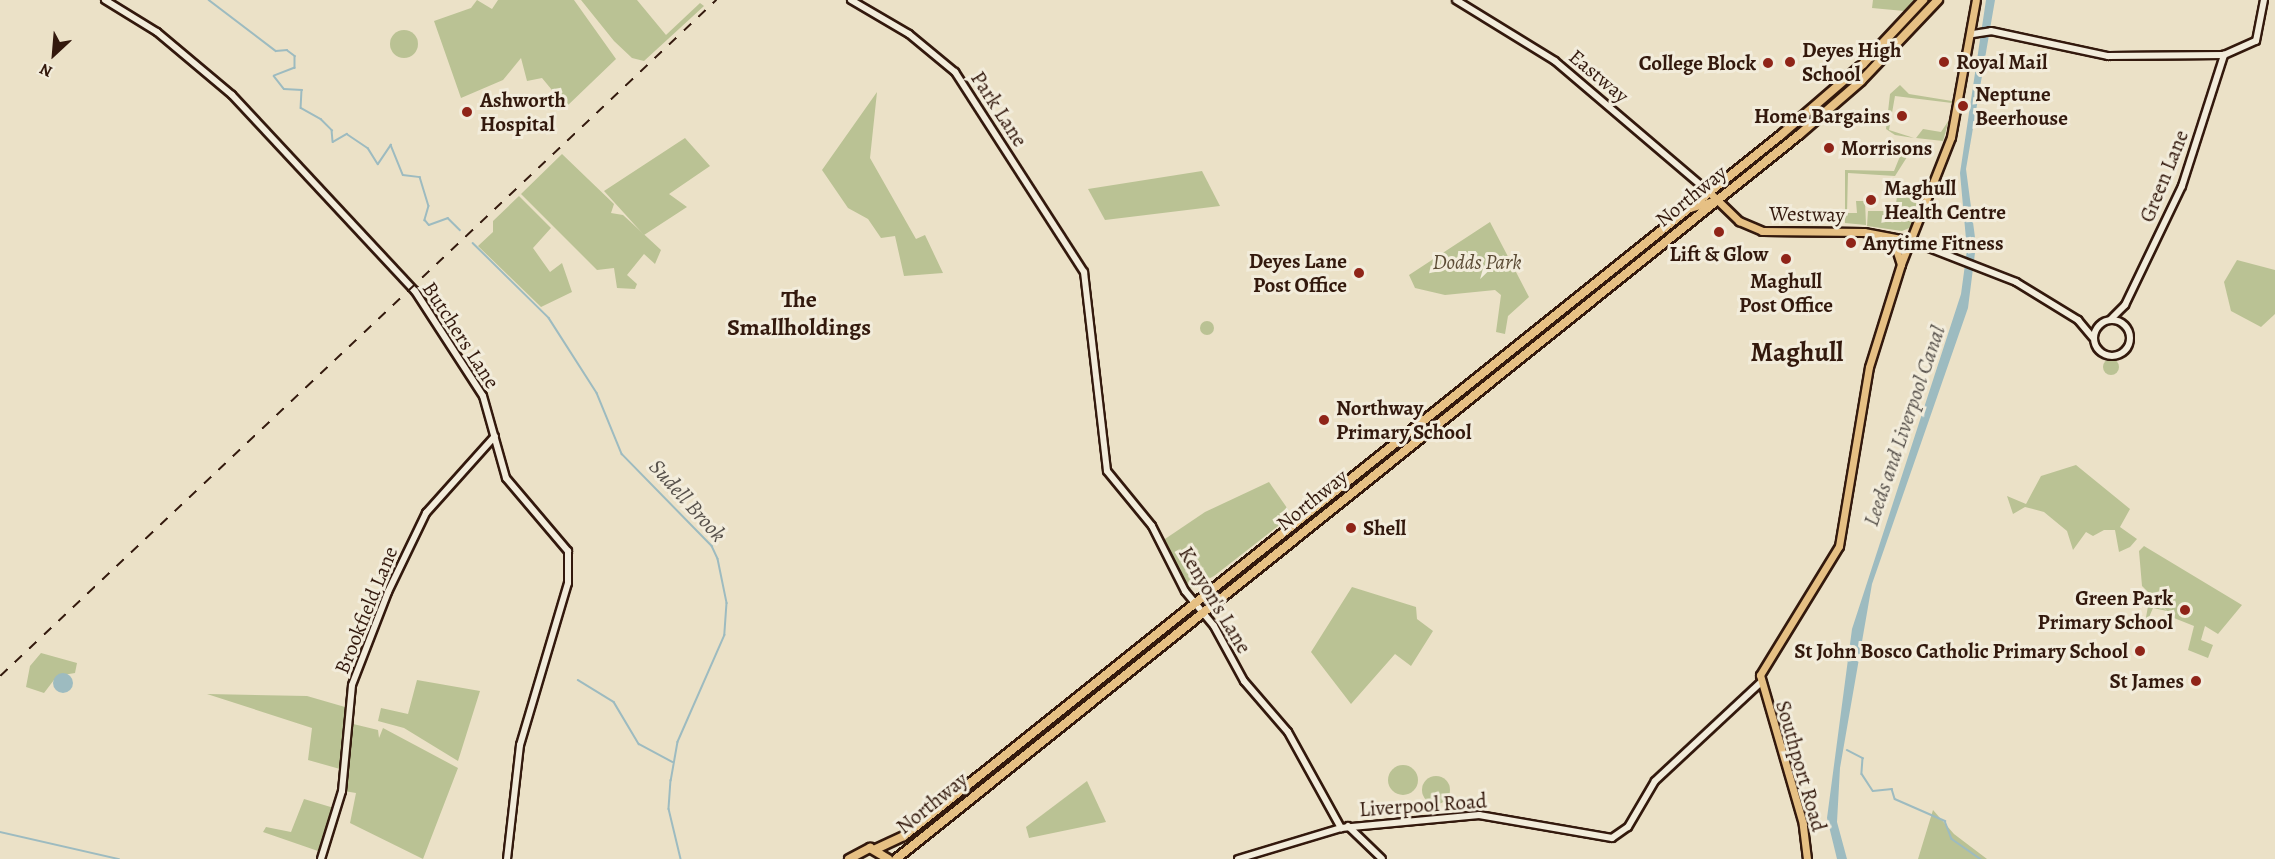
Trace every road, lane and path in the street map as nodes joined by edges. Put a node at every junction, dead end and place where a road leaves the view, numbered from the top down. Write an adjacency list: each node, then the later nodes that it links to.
1 (105, 0): 25 (street, Butchers Lane)
2 (851, 0): 16 (street, Park Lane)
3 (1456, 0): 10 (street, Eastway)
4 (1923, 0): 10 (highway, Northway)
5 (1938, 0): 11 (highway, Northway)
6 (1976, 0): 8 (main road)
7 (2264, 0): 9 (street)
8 (1972, 34): 9 (street); 14 (main road)
9 (2224, 55): 17 (street, Green Lane)
10 (1709, 192): 11 (main road, Westway); 12 (highway, Northway)
11 (1717, 200): 12 (main road); 13 (main road, Westway); 18 (highway, Northway)
12 (1688, 209): 24 (highway, Northway)
13 (1877, 234): 14 (main road, Westway); 15 (main road)
14 (1911, 241): 15 (main road); 20 (street, Westway)
15 (1901, 264): 28 (main road)
16 (1084, 272): 26 (street, Kenyon's Lane)
17 (2125, 305): 19 (street, Green Lane); 22 (street, Green Lane)
18 (1574, 313): 24 (highway); 27 (highway, Northway)
19 (2110, 319): 21 (street); 22 (street)
20 (2078, 321): 21 (street, Westway); 23 (street, Westway)
21 (2099, 324): 23 (street)
22 (2125, 325): 23 (street)
23 (2093, 338)
24 (1521, 341): 26 (highway, Northway)
25 (495, 436): 31 (street, Brookfield Lane); 32 (street, Butchers Lane)
26 (1194, 603): 27 (street, Kenyon's Lane); 30 (highway, Northway)
27 (1201, 611): 29 (street, Kenyon's Lane); 35 (highway, Northway)
28 (1760, 683): 29 (street, Liverpool Road); 38 (main road, Southport Road)
29 (1345, 827): 36 (street, Liverpool Road); 37 (street, Kenyon's Lane)
30 (876, 849): 33 (highway, Northway); 34 (highway)
31 (321, 859)
32 (507, 859)
33 (849, 859)
34 (888, 859)
35 (896, 859)
36 (1238, 859)
37 (1382, 859)
38 (1808, 859)

